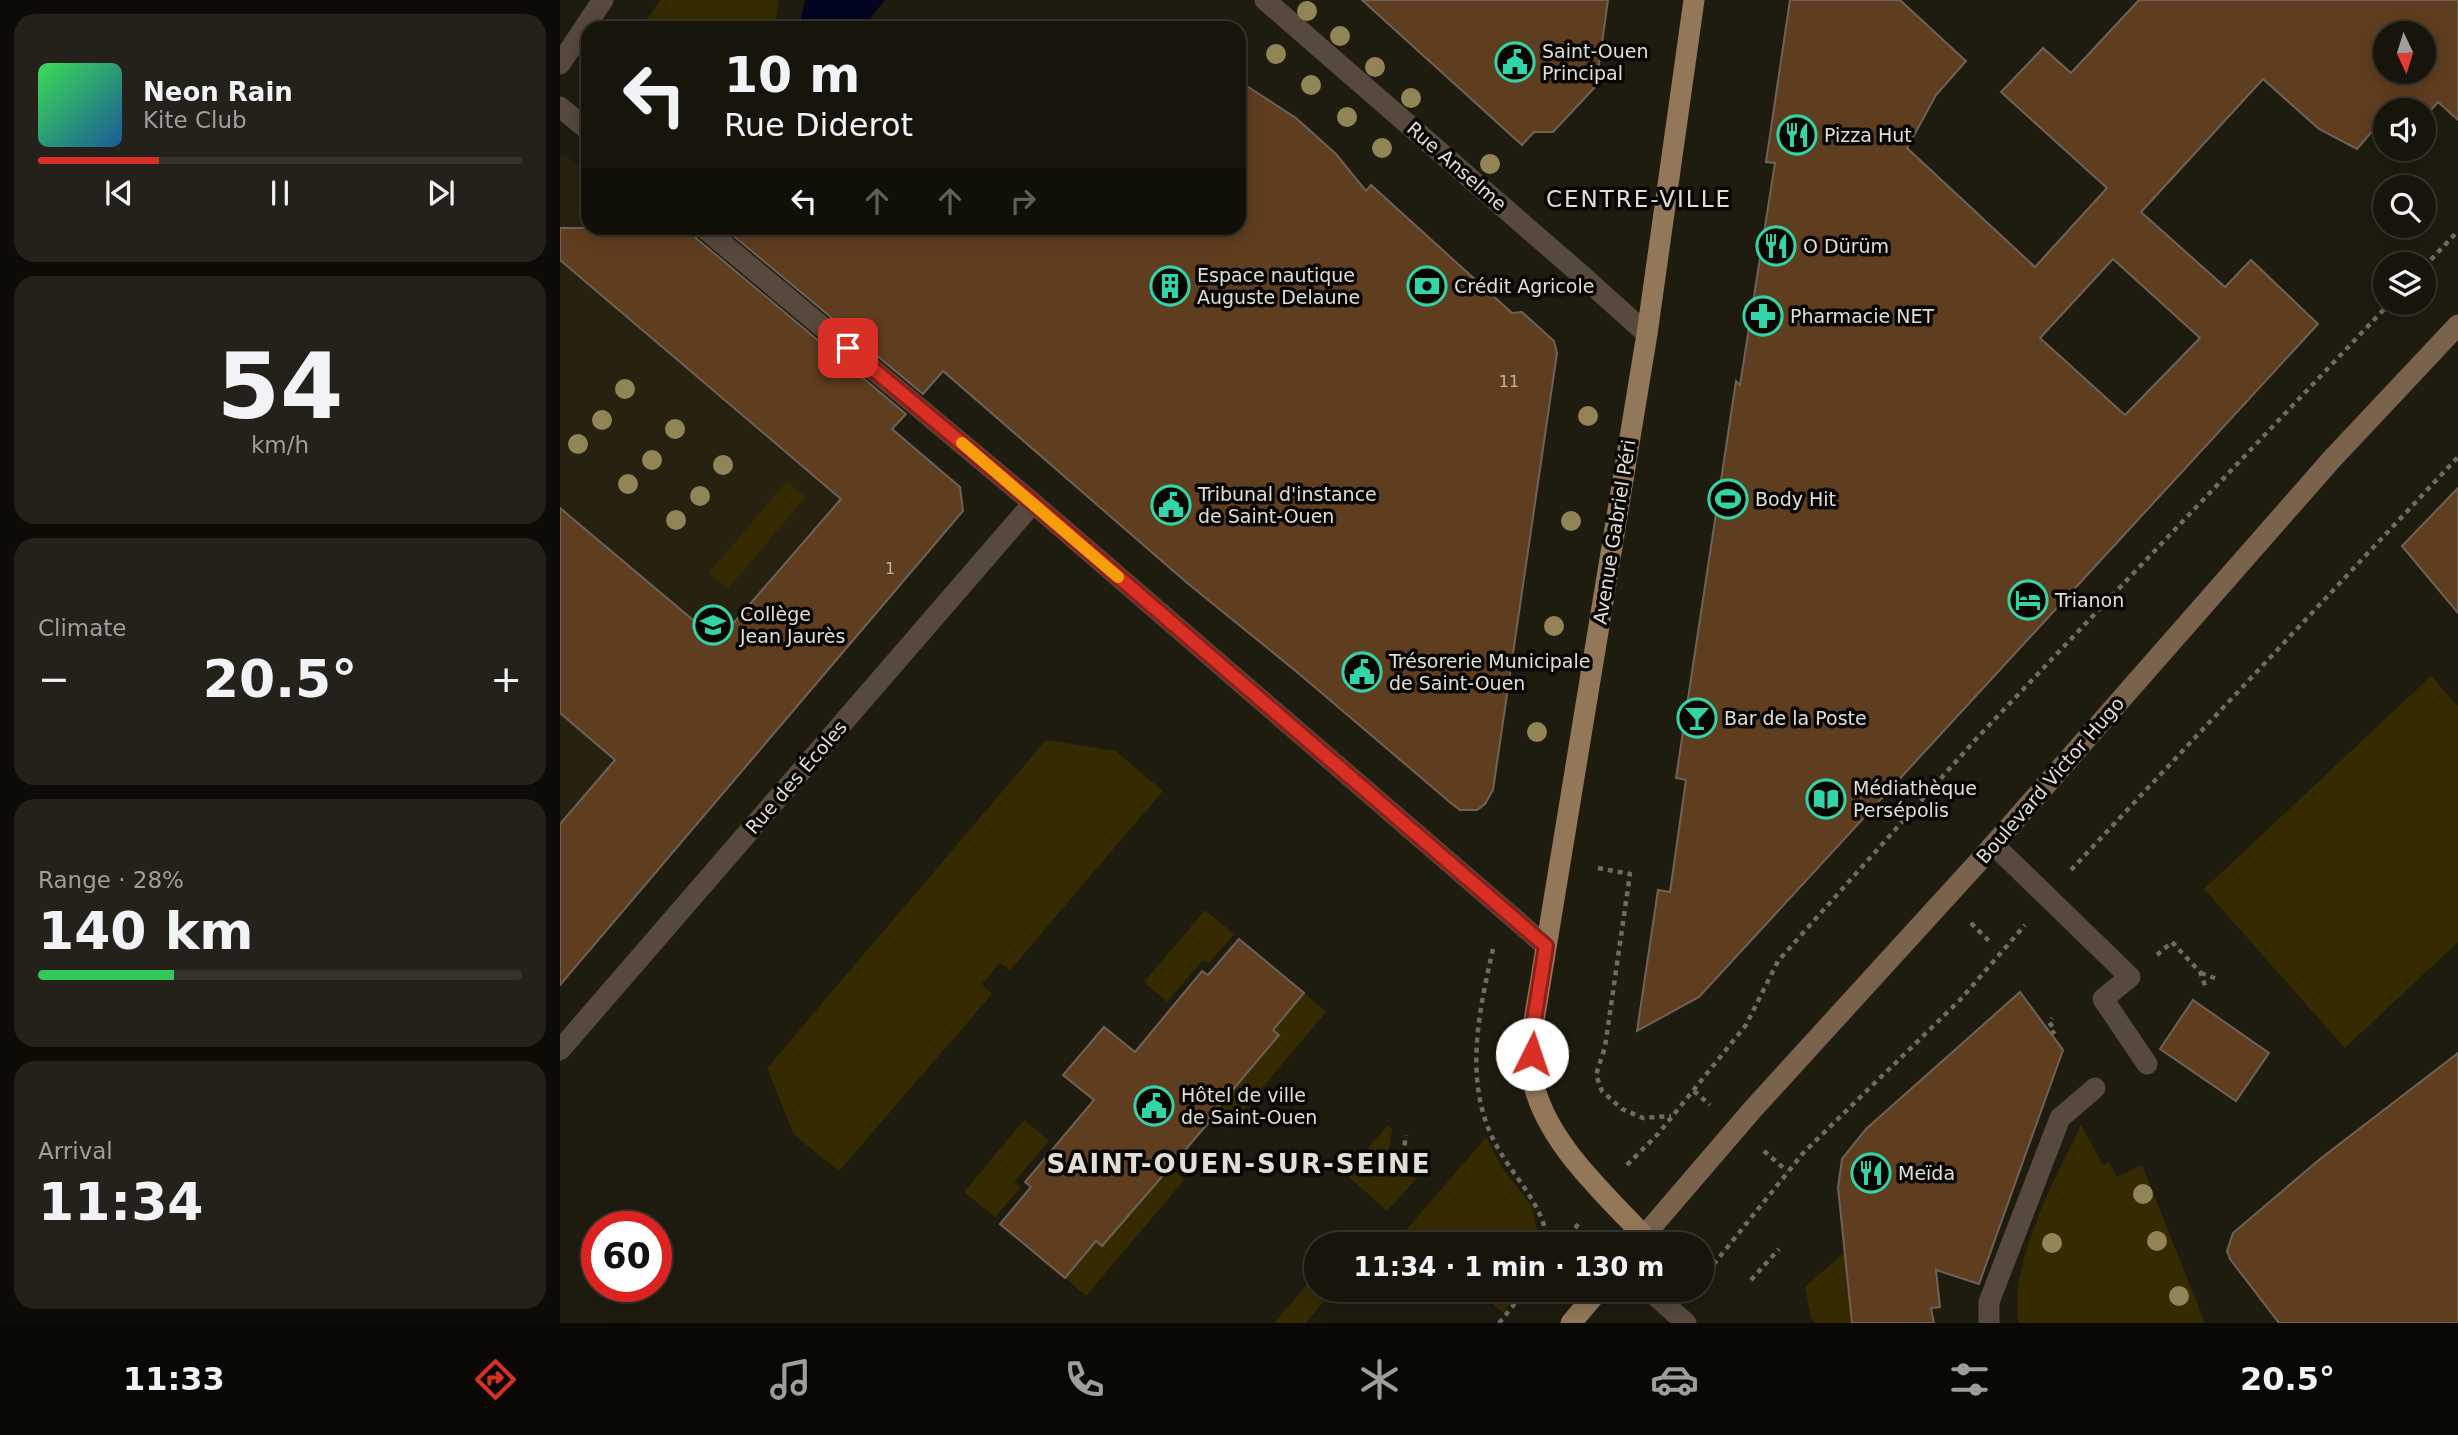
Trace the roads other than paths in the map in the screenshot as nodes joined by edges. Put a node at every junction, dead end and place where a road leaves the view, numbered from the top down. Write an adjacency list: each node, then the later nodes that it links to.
1 (603, 0): 4 (street)
2 (1265, 0): 11 (street, Rue Anselme)
3 (1694, 0): 11 (main road, Avenue Gabriel Péri)
4 (589, 21)
5 (581, 33): 6 (street)
6 (560, 64)
7 (560, 107): 8 (street)
8 (581, 124)
9 (712, 235): 12 (street)
10 (2458, 325): 13 (main road, Boulevard Victor Hugo)
11 (1647, 334): 14 (main road, Avenue Gabriel Péri)
12 (1033, 503): 14 (street); 15 (street, Rue des Écoles)
13 (1994, 845): 16 (street); 19 (main road, Boulevard Victor Hugo)
14 (1546, 946): 18 (main road, Avenue Gabriel Péri)
15 (560, 1050)
16 (2147, 1064)
17 (2095, 1088): 24 (street)
18 (1634, 1232)
19 (1647, 1232)
20 (1589, 1302): 22 (main road)
21 (1662, 1302): 23 (street)
22 (1571, 1323)
23 (1686, 1323)
24 (1989, 1323)

